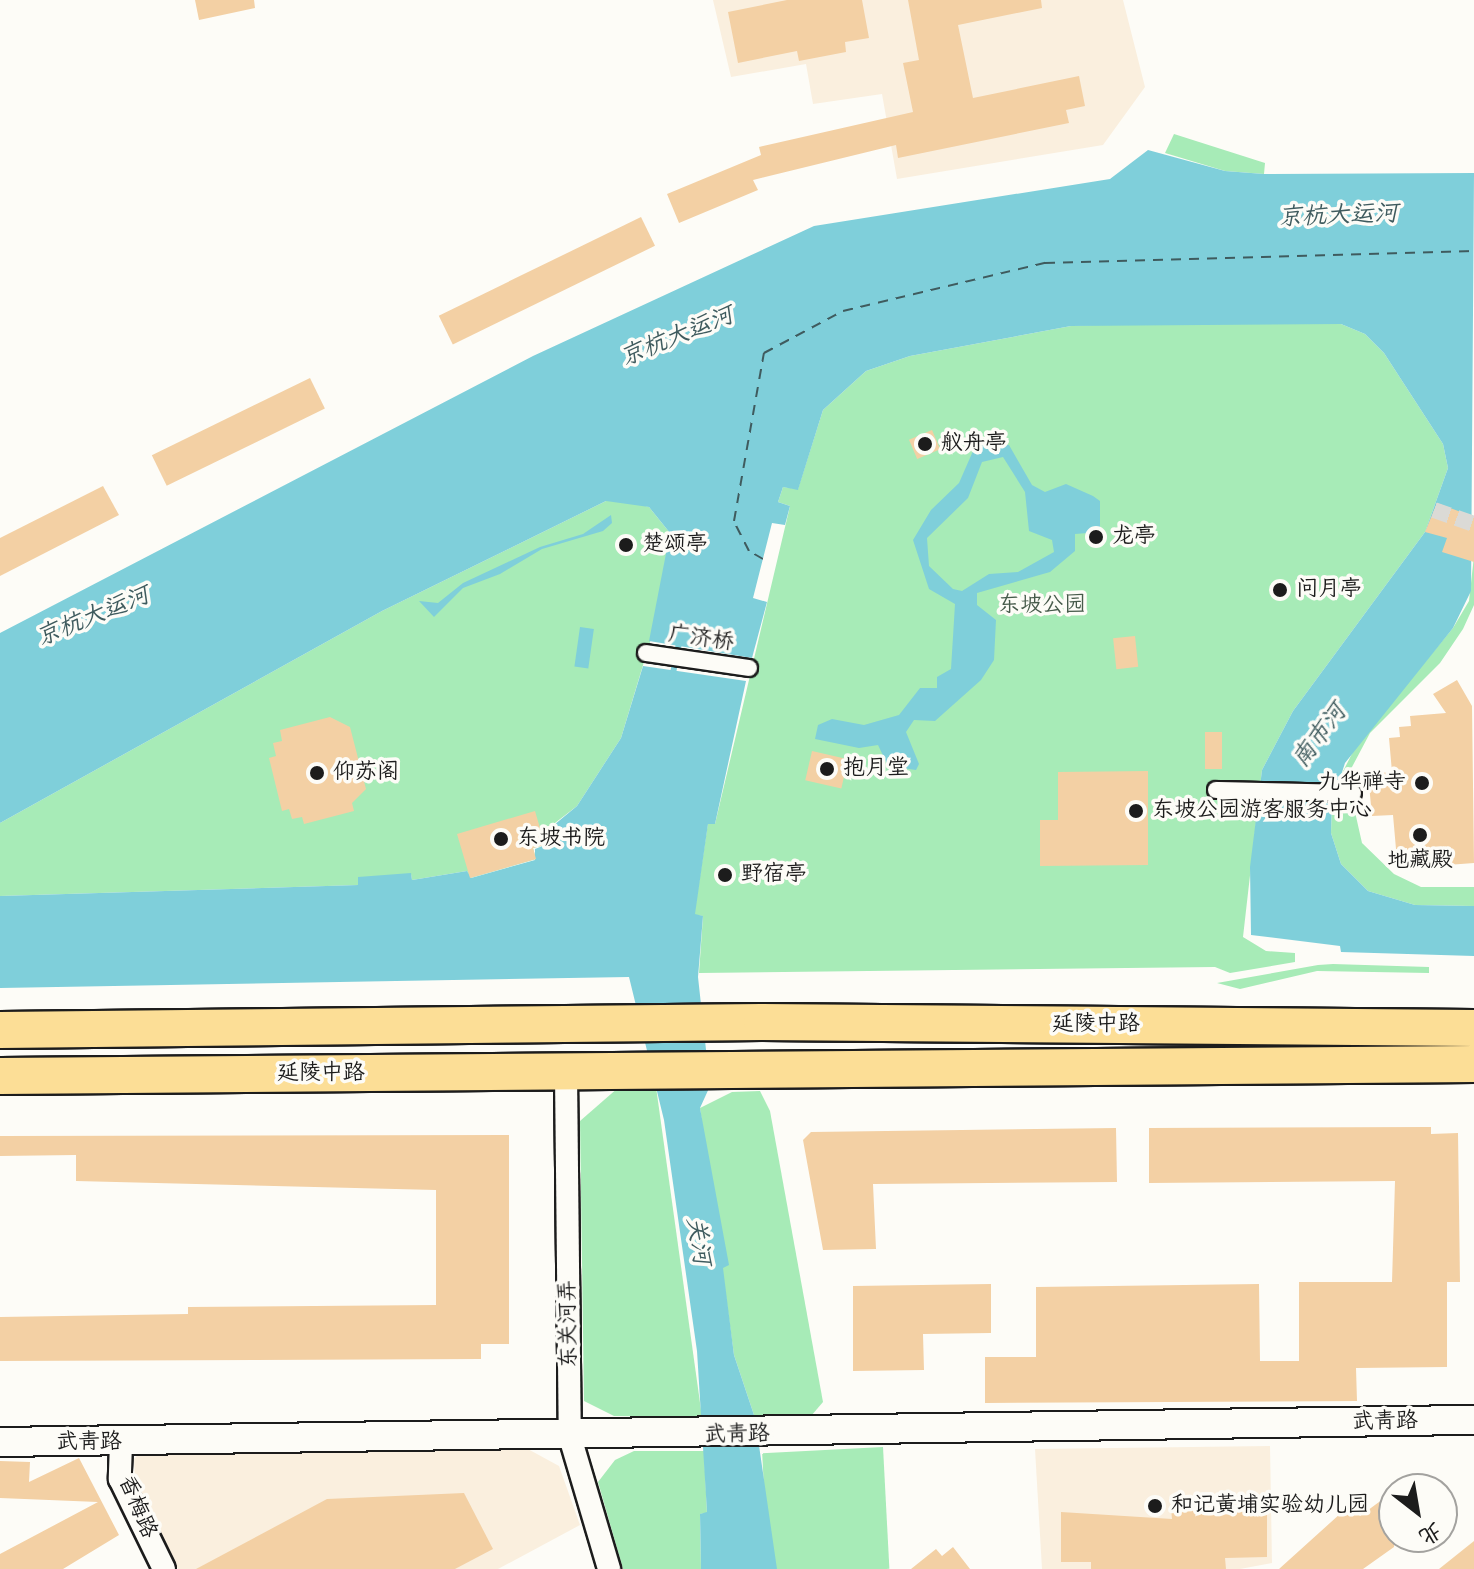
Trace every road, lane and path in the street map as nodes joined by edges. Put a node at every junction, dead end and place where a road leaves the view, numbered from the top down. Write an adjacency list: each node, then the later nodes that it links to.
1 (646, 653): 2 (street, 广济桥)
2 (749, 668)
3 (1216, 790): 4 (street)
4 (1353, 793)
5 (1474, 1028): 6 (main road, 延陵中路)
6 (0, 1030)
7 (1474, 1064): 8 (main road, 延陵中路)
8 (566, 1074): 9 (main road, 延陵中路); 11 (street, 东关河弄)
9 (0, 1076)
10 (1474, 1420): 11 (street, 武青路)
11 (570, 1437): 13 (street, 武青路); 15 (street, 东关河弄)
12 (0, 1442): 13 (street, 武青路)
13 (121, 1443): 14 (street, 香梅路)
14 (164, 1569)
15 (609, 1569)

